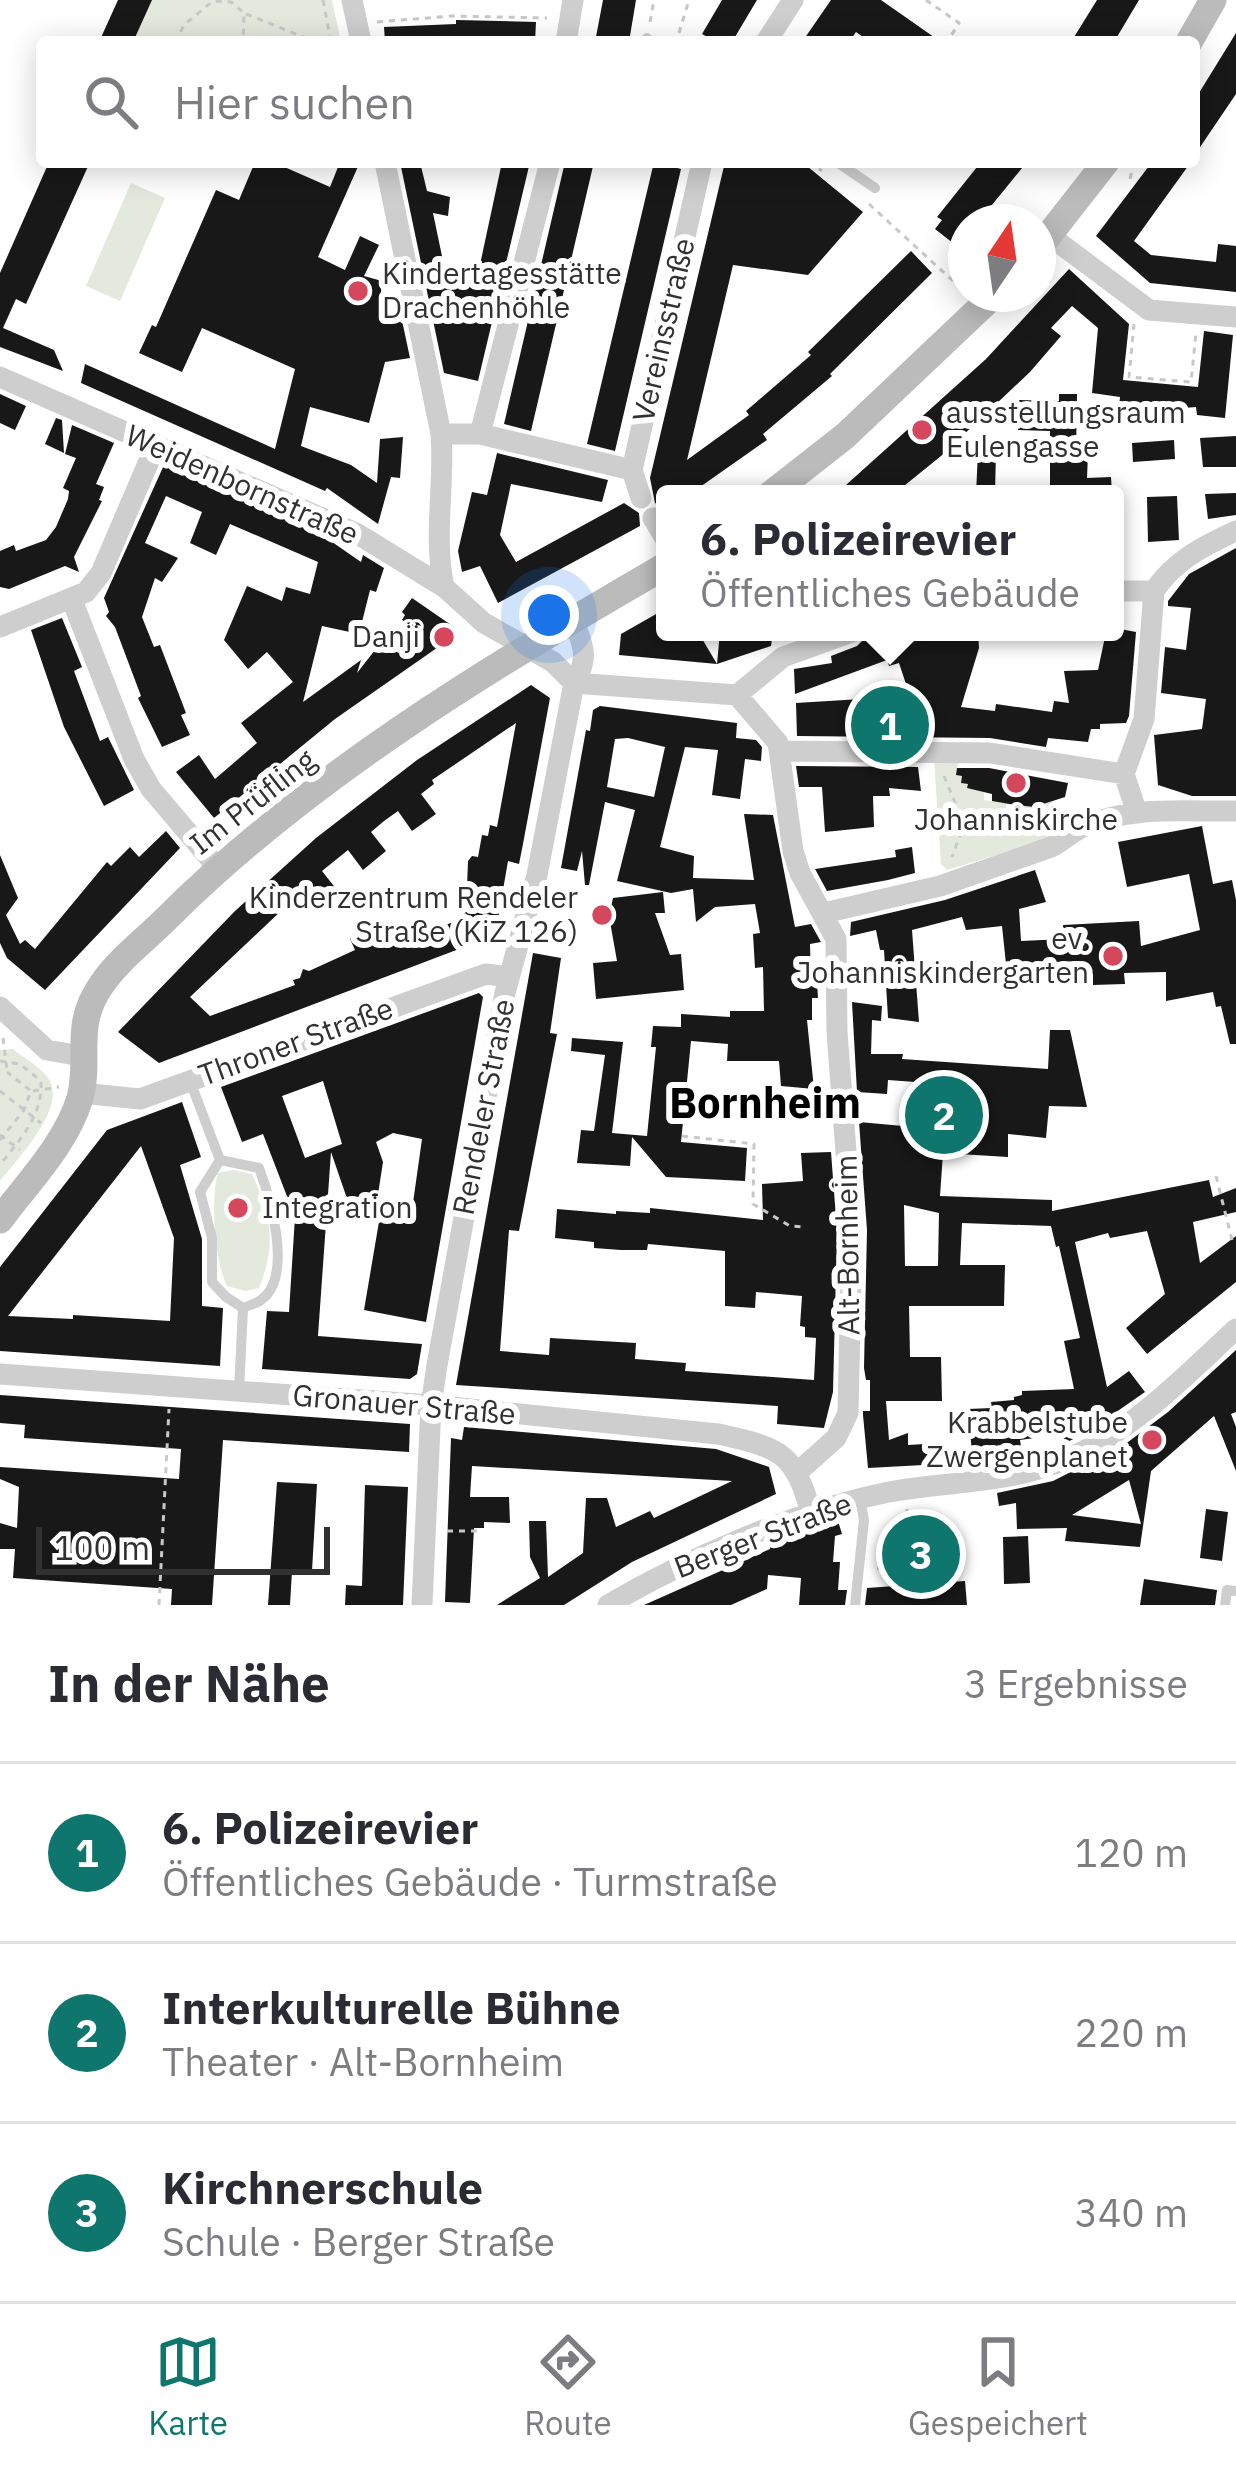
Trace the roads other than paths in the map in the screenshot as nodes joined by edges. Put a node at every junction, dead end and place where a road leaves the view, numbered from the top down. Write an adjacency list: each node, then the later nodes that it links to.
1 (352, 0): 5 (street)
2 (573, 0): 6 (street)
3 (793, 0): 7 (street)
4 (1213, 0): 8 (main road)
5 (359, 33)
6 (567, 36)
7 (770, 36)
8 (1192, 36)
9 (386, 168): 20 (street)
10 (548, 168): 21 (street)
11 (701, 168): 23 (street, Vereinsstraße)
12 (846, 168): 14 (lane)
13 (1101, 168): 15 (main road)
14 (875, 188)
15 (1056, 227)
16 (1056, 250): 18 (street)
17 (976, 312): 24 (main road)
18 (1236, 317)
19 (0, 377): 22 (street, Weidenbornstraße)
20 (441, 434): 21 (street); 28 (street)
21 (480, 434): 23 (street)
22 (155, 447): 28 (street, Weidenbornstraße); 31 (street)
23 (632, 470): 25 (street)
24 (782, 485)
25 (653, 518)
26 (1236, 531): 30 (street)
27 (656, 571): 32 (main road, Im Prüfling)
28 (444, 587): 35 (street, Weidenbornstraße)
29 (1124, 591): 30 (street)
30 (1154, 591): 39 (street)
31 (71, 600): 33 (street); 42 (street)
32 (573, 619): 35 (main road, Im Prüfling); 36 (street, Rendeler Straße)
33 (0, 627)
34 (827, 641): 37 (street)
35 (524, 647): 36 (street, Weidenbornstraße); 42 (main road, Im Prüfling)
36 (574, 683): 37 (street); 44 (street, Rendeler Straße)
37 (736, 695): 38 (street)
38 (780, 751): 39 (street); 43 (street, Alt-Bornheim)
39 (1124, 774): 41 (street)
40 (1236, 811): 41 (street)
41 (1137, 813): 43 (street)
42 (218, 868): 46 (main road, Im Prüfling)
43 (824, 913): 56 (street, Alt-Bornheim)
44 (509, 977): 47 (street, Throner Straße); 55 (street, Rendeler Straße)
45 (0, 1007): 46 (street)
46 (81, 1056): 48 (main road, Im Prüfling)
47 (190, 1081): 48 (street, Throner Straße); 49 (lane)
48 (71, 1090): 50 (main road, Im Prüfling)
49 (220, 1160): 51 (lane); 51 (lane)
50 (0, 1220)
51 (243, 1308): 54 (lane)
52 (1236, 1329): 57 (street, Berger Straße)
53 (0, 1374): 54 (street, Gronauer Straße)
54 (239, 1391): 55 (street, Gronauer Straße)
55 (431, 1405): 56 (street, Gronauer Straße); 60 (street, Rendeler Straße)
56 (799, 1471): 58 (street)
57 (860, 1499): 58 (street, Berger Straße); 62 (lane)
58 (811, 1514): 61 (street, Berger Straße)
59 (1236, 1591): 63 (lane)
60 (422, 1605)
61 (608, 1605)
62 (855, 1605)
63 (1226, 1605)

